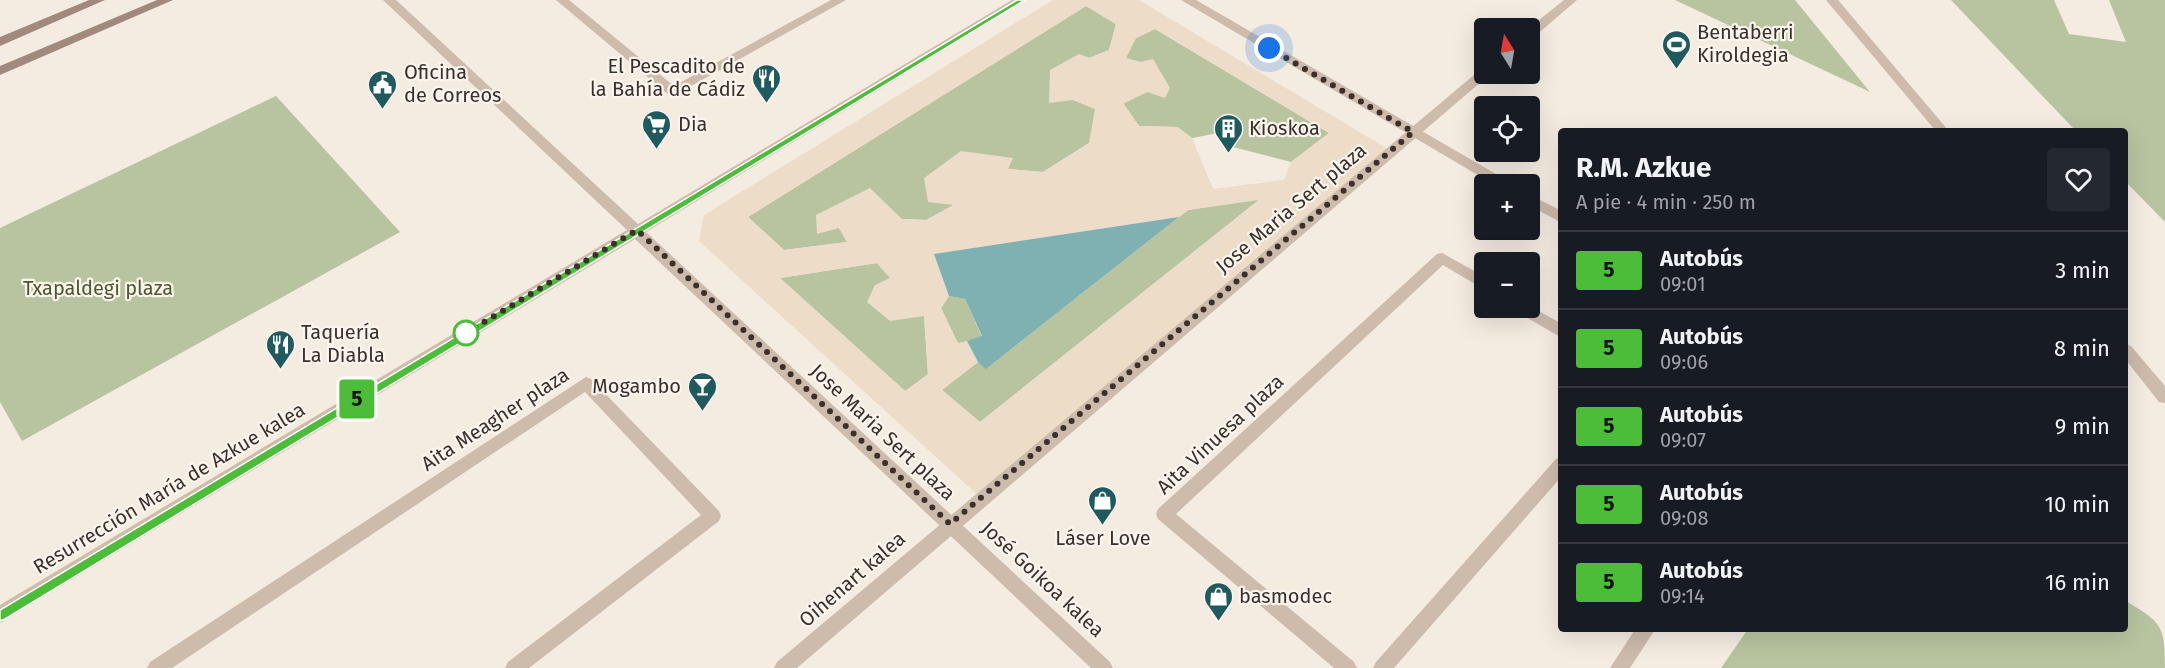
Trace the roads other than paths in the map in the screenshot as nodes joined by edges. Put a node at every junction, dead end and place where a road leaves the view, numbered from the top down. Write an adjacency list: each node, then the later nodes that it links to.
1 (99, 0): 11 (main road)
2 (167, 0): 12 (main road)
3 (389, 0): 19 (street, Jose Maria Sert plaza)
4 (562, 0): 5 (street)
5 (840, 0)
6 (1020, 0): 19 (street)
7 (1187, 0): 15 (street)
8 (1571, 0): 10 (street)
9 (1832, 0): 14 (street)
10 (1540, 26)
11 (0, 42)
12 (0, 71)
13 (1474, 81): 15 (street, Jose Maria Sert plaza)
14 (1940, 128)
15 (1413, 132): 16 (street); 26 (street, Jose Maria Sert plaza)
16 (1486, 174)
17 (1540, 206): 18 (street)
18 (1558, 216)
19 (637, 230): 26 (street, Jose Maria Sert plaza); 27 (street, Resurrección María de Azkue kalea)
20 (1474, 277): 33 (street, Aita Vinuesa plaza)
21 (1539, 318): 22 (street)
22 (1558, 330)
23 (2128, 352): 24 (street)
24 (2165, 397)
25 (1558, 469): 34 (street)
26 (950, 524): 31 (street, Oihenart kalea); 32 (street, José Goikoa kalea)
27 (0, 615)
28 (1644, 632): 35 (street)
29 (156, 668): 30 (street, Aita Meagher plaza)
30 (514, 668)
31 (783, 668)
32 (1104, 668)
33 (1348, 668)
34 (1382, 668)
35 (1619, 668)

